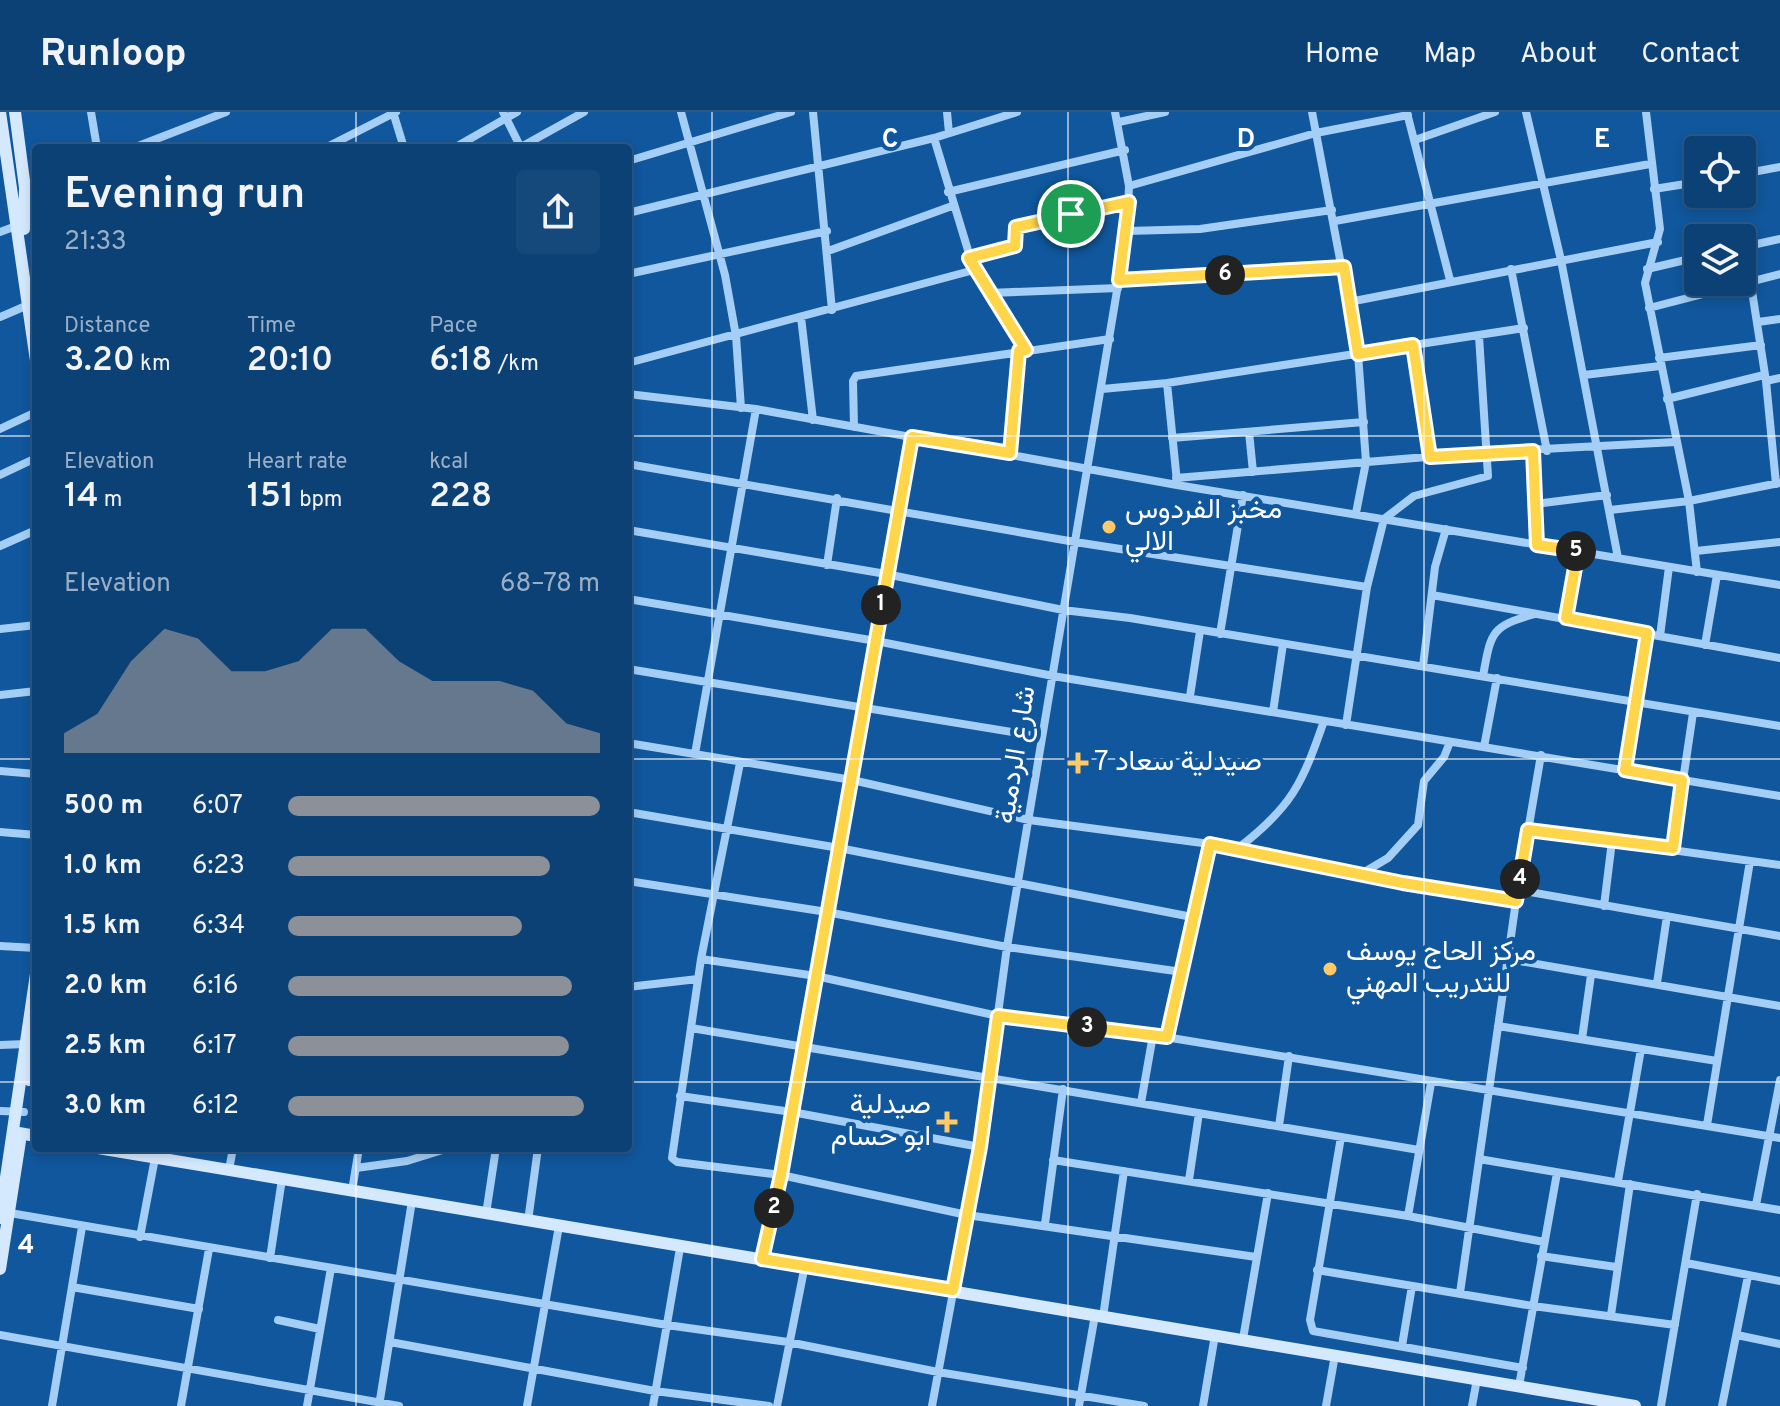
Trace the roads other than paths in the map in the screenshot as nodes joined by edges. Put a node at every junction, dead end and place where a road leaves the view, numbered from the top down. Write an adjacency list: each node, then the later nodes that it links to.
1 (0, 112): 35 (street)
2 (15, 112): 44 (street)
3 (91, 112): 28 (street)
4 (226, 112): 21 (street)
5 (517, 112): 20 (street)
6 (584, 112): 34 (street)
7 (681, 112): 27 (street)
8 (791, 112): 27 (street)
9 (813, 112): 38 (street)
10 (947, 112): 23 (street)
11 (1017, 112): 23 (street)
12 (1115, 112): 22 (street, شارع الردمية)
13 (1165, 112): 22 (street)
14 (1312, 112): 24 (street)
15 (1495, 112): 26 (street)
16 (1526, 112): 42 (street)
17 (1646, 112): 39 (street)
18 (394, 113): 30 (street); 31 (street)
19 (1408, 114): 24 (street); 26 (street)
20 (505, 115): 32 (street); 33 (street)
21 (200, 117): 29 (street)
22 (1119, 122): 36 (street, شارع الردمية)
23 (949, 133): 25 (street)
24 (1316, 133): 45 (street); 52 (street)
25 (934, 138): 38 (street); 47 (street)
26 (1415, 140): 50 (street)
27 (689, 143): 37 (street); 48 (street)
28 (96, 144)
29 (142, 144)
30 (333, 144)
31 (403, 144)
32 (460, 144)
33 (519, 144)
34 (528, 144)
35 (3, 148): 55 (street)
36 (1125, 150): 45 (street, شارع الردمية); 47 (street)
37 (632, 160)
38 (819, 164): 48 (street); 56 (street)
39 (1650, 164): 42 (street); 46 (street)
40 (1780, 167): 41 (street)
41 (1756, 171)
42 (1540, 184): 50 (street); 65 (street)
43 (1684, 184): 46 (street)
44 (30, 186): 76 (street)
45 (1129, 186): 49 (street, شارع الردمية)
46 (1654, 189): 60 (street)
47 (948, 192): 51 (street)
48 (703, 193): 53 (street); 63 (street)
49 (1129, 202): 57 (street, شارع الردمية); 64 (street)
50 (1431, 205): 54 (street); 73 (street)
51 (952, 206): 62 (street); 64 (street)
52 (1332, 210): 54 (street); 57 (street)
53 (632, 212)
54 (1335, 221): 67 (street)
55 (16, 226): 58 (street); 78 (street)
56 (827, 231): 62 (street); 63 (street)
57 (1127, 231): 75 (street, شارع الردمية)
58 (0, 232)
59 (1780, 239): 61 (street)
60 (1658, 242): 65 (street); 69 (street)
61 (1756, 244)
62 (828, 251): 84 (street)
63 (721, 255): 71 (street); 90 (street)
64 (969, 258): 70 (street)
65 (1561, 260): 68 (street); 99 (street)
66 (1684, 260): 69 (street)
67 (1344, 267): 75 (street); 82 (street)
68 (1511, 269): 73 (street); 89 (street)
69 (1647, 269): 83 (street)
70 (974, 270): 77 (street); 84 (street)
71 (632, 273)
72 (1780, 274): 74 (street)
73 (1450, 280): 82 (street)
74 (1756, 280)
75 (1119, 284): 77 (street); 92 (street, شارع الردمية)
76 (32, 292)
77 (989, 293): 95 (street)
78 (32, 296)
79 (1695, 296): 83 (street)
80 (1754, 296): 88 (street)
81 (32, 301): 85 (street)
82 (1349, 302): 96 (street)
83 (1649, 308): 98 (street)
84 (832, 310): 86 (street)
85 (0, 317)
86 (801, 317): 90 (street); 109 (street)
87 (1780, 319): 88 (street)
88 (1758, 322): 94 (street)
89 (1524, 328): 91 (street); 119 (street)
90 (736, 336): 97 (street); 106 (street)
91 (1479, 336): 93 (street); 120 (street)
92 (1110, 339): 95 (street); 103 (street, شارع الردمية)
93 (1413, 345): 96 (street); 122 (street)
94 (1761, 345): 98 (street); 100 (street)
95 (1022, 350): 111 (street); 121 (street)
96 (1358, 354): 102 (street); 110 (street)
97 (632, 362)
98 (1659, 362): 99 (street); 105 (street)
99 (1584, 375): 117 (street)
100 (1765, 378): 101 (street); 105 (street); 131 (street)
101 (1780, 378)
102 (1167, 383): 103 (street); 115 (street)
103 (1102, 389): 126 (street, شارع الردمية)
104 (632, 394): 106 (street)
105 (1667, 399): 116 (street)
106 (741, 408): 107 (street)
107 (756, 409): 109 (street); 130 (street)
108 (32, 414): 112 (street)
109 (813, 420): 111 (street)
110 (1364, 422): 113 (street); 124 (street)
111 (854, 427): 114 (street)
112 (0, 429)
113 (1249, 432): 115 (street); 127 (street)
114 (912, 437): 121 (street); 137 (street)
115 (1172, 438): 129 (street)
116 (1676, 442): 117 (street); 135 (street)
117 (1597, 447): 119 (street); 133 (street)
118 (1533, 451): 119 (street); 120 (street); 136 (street)
119 (1547, 451)
120 (1486, 452): 122 (street); 140 (street)
121 (1010, 453): 126 (street)
122 (1430, 457): 124 (street)
123 (32, 460): 128 (street)
124 (1366, 462): 127 (street); 139 (street)
125 (632, 465): 130 (street)
126 (1087, 469): 129 (street); 144 (street, شارع الردمية)
127 (1253, 472): 129 (street)
128 (0, 475)
129 (1176, 481): 132 (street)
130 (741, 483): 134 (street); 148 (street)
131 (1778, 484): 135 (street)
132 (1243, 495): 139 (street); 153 (street)
133 (1607, 495): 136 (street); 138 (street)
134 (837, 498): 137 (street); 152 (street)
135 (1689, 501): 138 (street); 150 (street)
136 (1535, 504): 146 (street)
137 (897, 509): 144 (street); 156 (street)
138 (1610, 510): 151 (street)
139 (1356, 513): 140 (street)
140 (1384, 519): 141 (street); 159 (street)
141 (1446, 529): 146 (street); 160 (street)
142 (632, 531): 148 (street)
143 (32, 532): 147 (street)
144 (1075, 542): 153 (street); 162 (street, شارع الردمية)
145 (1780, 542): 150 (street)
146 (1537, 545): 149 (street)
147 (0, 546)
148 (730, 548): 152 (street); 164 (street)
149 (1578, 551): 151 (street); 165 (street)
150 (1696, 551): 155 (street)
151 (1618, 558): 154 (street)
152 (827, 565): 156 (street)
153 (1232, 565): 159 (street); 170 (street)
154 (1669, 567): 155 (street); 171 (street)
155 (1697, 572): 157 (street)
156 (886, 574): 162 (street); 172 (street)
157 (1717, 575): 158 (street); 174 (street)
158 (1780, 585)
159 (1367, 587): 175 (street)
160 (1432, 595): 163 (street); 177 (street)
161 (632, 600): 164 (street)
162 (1063, 610): 168 (street); 179 (street, شارع الردمية)
163 (1540, 613): 165 (street); 180 (street)
164 (719, 615): 172 (street); 182 (street)
165 (1566, 618): 169 (street)
166 (32, 625): 167 (street)
167 (0, 629)
168 (1200, 631): 170 (street); 185 (street)
169 (1647, 633): 171 (street); 186 (street)
170 (1220, 634): 173 (street)
171 (1660, 636): 174 (street)
172 (876, 641): 179 (street); 187 (street)
173 (1283, 644): 175 (street); 188 (street)
174 (1705, 645): 176 (street)
175 (1358, 655): 177 (street); 191 (street)
176 (1780, 658)
177 (1423, 666): 180 (street)
178 (632, 670): 182 (street)
179 (1053, 676): 185 (street); 193 (street, شارع الردمية)
180 (1483, 676): 181 (street)
181 (1497, 678): 186 (street); 196 (street)
182 (707, 681): 187 (street); 197 (street)
183 (32, 691): 184 (street)
184 (0, 695)
185 (1190, 696): 188 (street)
186 (1634, 702): 189 (street); 200 (street)
187 (864, 709): 193 (street); 203 (street)
188 (1273, 712): 190 (street)
189 (1693, 713): 192 (street); 204 (street)
190 (1324, 721): 191 (street); 216 (street)
191 (1346, 725): 194 (street)
192 (1780, 726)
193 (1042, 737): 207 (street, شارع الردمية)
194 (1450, 742): 196 (street); 219 (street)
195 (632, 744): 197 (street)
196 (1484, 747): 198 (street)
197 (695, 754): 199 (street)
198 (1541, 755): 200 (street); 209 (street)
199 (740, 763): 203 (street); 208 (street)
200 (1625, 770): 204 (street)
201 (0, 771): 202 (street)
202 (32, 774)
203 (852, 780): 207 (street); 214 (street)
204 (1682, 780): 205 (street); 215 (street)
205 (1780, 796)
206 (632, 813): 208 (street)
207 (1029, 820): 213 (street); 221 (street, شارع الردمية)
208 (729, 828): 214 (street); 223 (street)
209 (1528, 830): 212 (street); 222 (street)
210 (0, 832): 211 (street)
211 (32, 835)
212 (1612, 841): 215 (street); 225 (street)
213 (1210, 844): 216 (street); 228 (street)
214 (839, 848): 221 (street); 226 (street)
215 (1673, 848): 217 (street)
216 (1237, 849): 219 (street)
217 (1750, 861): 218 (street); 229 (street)
218 (1780, 865)
219 (1361, 874): 224 (street)
220 (632, 882): 223 (street)
221 (1018, 884): 228 (street); 232 (street, شارع الردمية)
222 (1518, 890): 224 (street); 225 (street)
223 (713, 895): 226 (street); 234 (street)
224 (1516, 901): 235 (street)
225 (1604, 906): 227 (street)
226 (827, 912): 232 (street); 238 (street)
227 (1667, 916): 229 (street); 240 (street)
228 (1192, 917): 236 (street)
229 (1739, 930): 230 (street); 242 (street)
230 (1780, 936)
231 (0, 946): 233 (street)
232 (1007, 947): 236 (street); 244 (street, شارع الردمية)
233 (32, 948)
234 (701, 959): 238 (street); 239 (street)
235 (1508, 959): 237 (street); 245 (street)
236 (1182, 972): 248 (street)
237 (1591, 975): 240 (street); 249 (street)
238 (816, 976): 244 (street); 251 (street)
239 (698, 979): 241 (street); 246 (street)
240 (1657, 983): 242 (street)
241 (632, 987)
242 (1729, 994): 243 (street); 256 (street)
243 (1780, 1006)
244 (998, 1016): 247 (street); 257 (street, شارع الردمية)
245 (1498, 1026): 249 (street); 261 (street)
246 (691, 1028): 251 (street); 262 (street)
247 (1153, 1035): 248 (street); 263 (street)
248 (1167, 1037): 255 (street)
249 (1582, 1039): 253 (street)
250 (0, 1045): 252 (street)
251 (804, 1047): 257 (street); 266 (street)
252 (32, 1048)
253 (1641, 1049): 256 (street); 268 (street)
254 (32, 1053): 265 (street)
255 (1289, 1056): 259 (street); 270 (street)
256 (1717, 1061): 269 (street)
257 (988, 1080): 260 (street); 276 (street, شارع الردمية)
258 (1780, 1080): 273 (street)
259 (1431, 1083): 261 (street); 277 (street)
260 (1063, 1089): 263 (street); 288 (street)
261 (1489, 1092): 268 (street); 287 (street)
262 (680, 1096): 266 (street); 294 (street)
263 (1141, 1103): 267 (street)
264 (0, 1111): 265 (street)
265 (20, 1112): 271 (street)
266 (792, 1112): 276 (street); 294 (street)
267 (1199, 1113): 270 (street); 296 (street)
268 (1630, 1115): 269 (street); 297 (street)
269 (1707, 1125): 273 (street)
270 (1279, 1126): 274 (street)
271 (17, 1133): 272 (street); 285 (street)
272 (32, 1135)
273 (1767, 1136): 275 (street); 304 (street)
274 (1341, 1137): 277 (street); 303 (street)
275 (1780, 1138)
276 (980, 1147): 307 (street, شارع الردمية)
277 (1419, 1150): 309 (street)
278 (121, 1152): 286 (street)
279 (232, 1152): 291 (street)
280 (358, 1152): 290 (street)
281 (406, 1152): 289 (street)
282 (434, 1152): 289 (street)
283 (495, 1152): 306 (street)
284 (537, 1152): 310 (street)
285 (9, 1156): 308 (street)
286 (155, 1158): 291 (street); 316 (street)
287 (1479, 1159): 293 (street); 314 (street)
288 (1053, 1160): 292 (street); 311 (street)
289 (407, 1161): 290 (street)
290 (356, 1168): 299 (street)
291 (229, 1170): 295 (street)
292 (1124, 1171): 296 (street); 315 (street)
293 (1557, 1173): 297 (street); 317 (street)
294 (781, 1175): 307 (street); 323 (street)
295 (282, 1179): 299 (street); 322 (street)
296 (1189, 1180): 300 (street)
297 (1618, 1181): 298 (street)
298 (1630, 1184): 301 (street); 326 (street)
299 (352, 1191): 302 (street)
300 (1268, 1193): 303 (street); 321 (street)
301 (1697, 1194): 304 (street); 324 (street)
302 (412, 1201): 306 (street); 331 (street)
303 (1329, 1203): 309 (street); 329 (street)
304 (1756, 1205): 305 (street)
305 (1780, 1210)
306 (486, 1214): 310 (street)
307 (967, 1215): 311 (street); 335 (street, شارع الردمية)
308 (5, 1216): 313 (street); 328 (street)
309 (1408, 1216): 314 (street)
310 (528, 1221): 312 (street)
311 (1045, 1224): 315 (street)
312 (559, 1226): 318 (street); 337 (street)
313 (82, 1227): 316 (street); 334 (street)
314 (1469, 1227): 317 (street); 336 (street)
315 (1116, 1235): 321 (street); 341 (street)
316 (140, 1237): 319 (street)
317 (1544, 1242): 320 (street)
318 (680, 1248): 323 (street); 343 (street)
319 (209, 1249): 322 (street); 339 (street)
320 (1541, 1256): 326 (street); 338 (street)
321 (1256, 1257): 349 (street)
322 (270, 1258): 327 (street)
323 (762, 1259): 325 (street)
324 (1686, 1263): 330 (street); 344 (street)
325 (805, 1265): 335 (street); 351 (street)
326 (1616, 1267): 340 (street)
327 (331, 1268): 331 (street); 345 (street)
328 (0, 1269)
329 (1317, 1270): 333 (street); 353 (street)
330 (1748, 1276): 332 (street); 348 (street)
331 (400, 1281): 337 (street); 350 (street)
332 (1780, 1281)
333 (1412, 1286): 336 (street); 353 (street)
334 (72, 1287): 339 (street); 354 (street)
335 (953, 1290): 341 (street); 359 (street, شارع الردمية)
336 (1460, 1293): 338 (street)
337 (544, 1304): 343 (street); 356 (street)
338 (1533, 1306): 340 (street); 357 (street)
339 (199, 1309): 358 (street)
340 (1611, 1315): 344 (street)
341 (1099, 1316): 347 (street); 364 (street)
342 (278, 1320): 345 (street)
343 (667, 1325): 351 (street); 362 (street)
344 (1675, 1325): 382 (street)
345 (320, 1329): 363 (street)
346 (0, 1335): 354 (street)
347 (1215, 1335): 349 (street); 378 (street)
348 (1737, 1335): 352 (street); 383 (street)
349 (1243, 1339): 355 (street)
350 (390, 1342): 356 (street); 365 (street)
351 (788, 1342): 359 (street); 374 (street)
352 (1780, 1344)
353 (1402, 1346): 357 (street)
354 (61, 1347): 358 (street); 367 (street)
355 (1335, 1355): 360 (street); 379 (street)
356 (533, 1368): 362 (street); 371 (street)
357 (1523, 1368): 361 (street)
358 (188, 1370): 363 (street); 368 (street)
359 (938, 1372): 364 (street); 375 (street, شارع الردمية)
360 (1477, 1379): 361 (street); 380 (street)
361 (1519, 1386): 366 (street)
362 (655, 1391): 372 (street); 373 (street)
363 (310, 1392): 365 (street); 369 (street)
364 (1081, 1395): 376 (street); 377 (street)
365 (379, 1404): 370 (street)
366 (1606, 1404): 381 (street)
367 (52, 1406)
368 (181, 1406)
369 (307, 1406)
370 (399, 1406)
371 (527, 1406)
372 (653, 1406)
373 (769, 1406)
374 (777, 1406)
375 (932, 1406)
376 (1079, 1406)
377 (1144, 1406)
378 (1203, 1406)
379 (1326, 1406)
380 (1472, 1406)
381 (1635, 1406)
382 (1661, 1406)
383 (1722, 1406)

